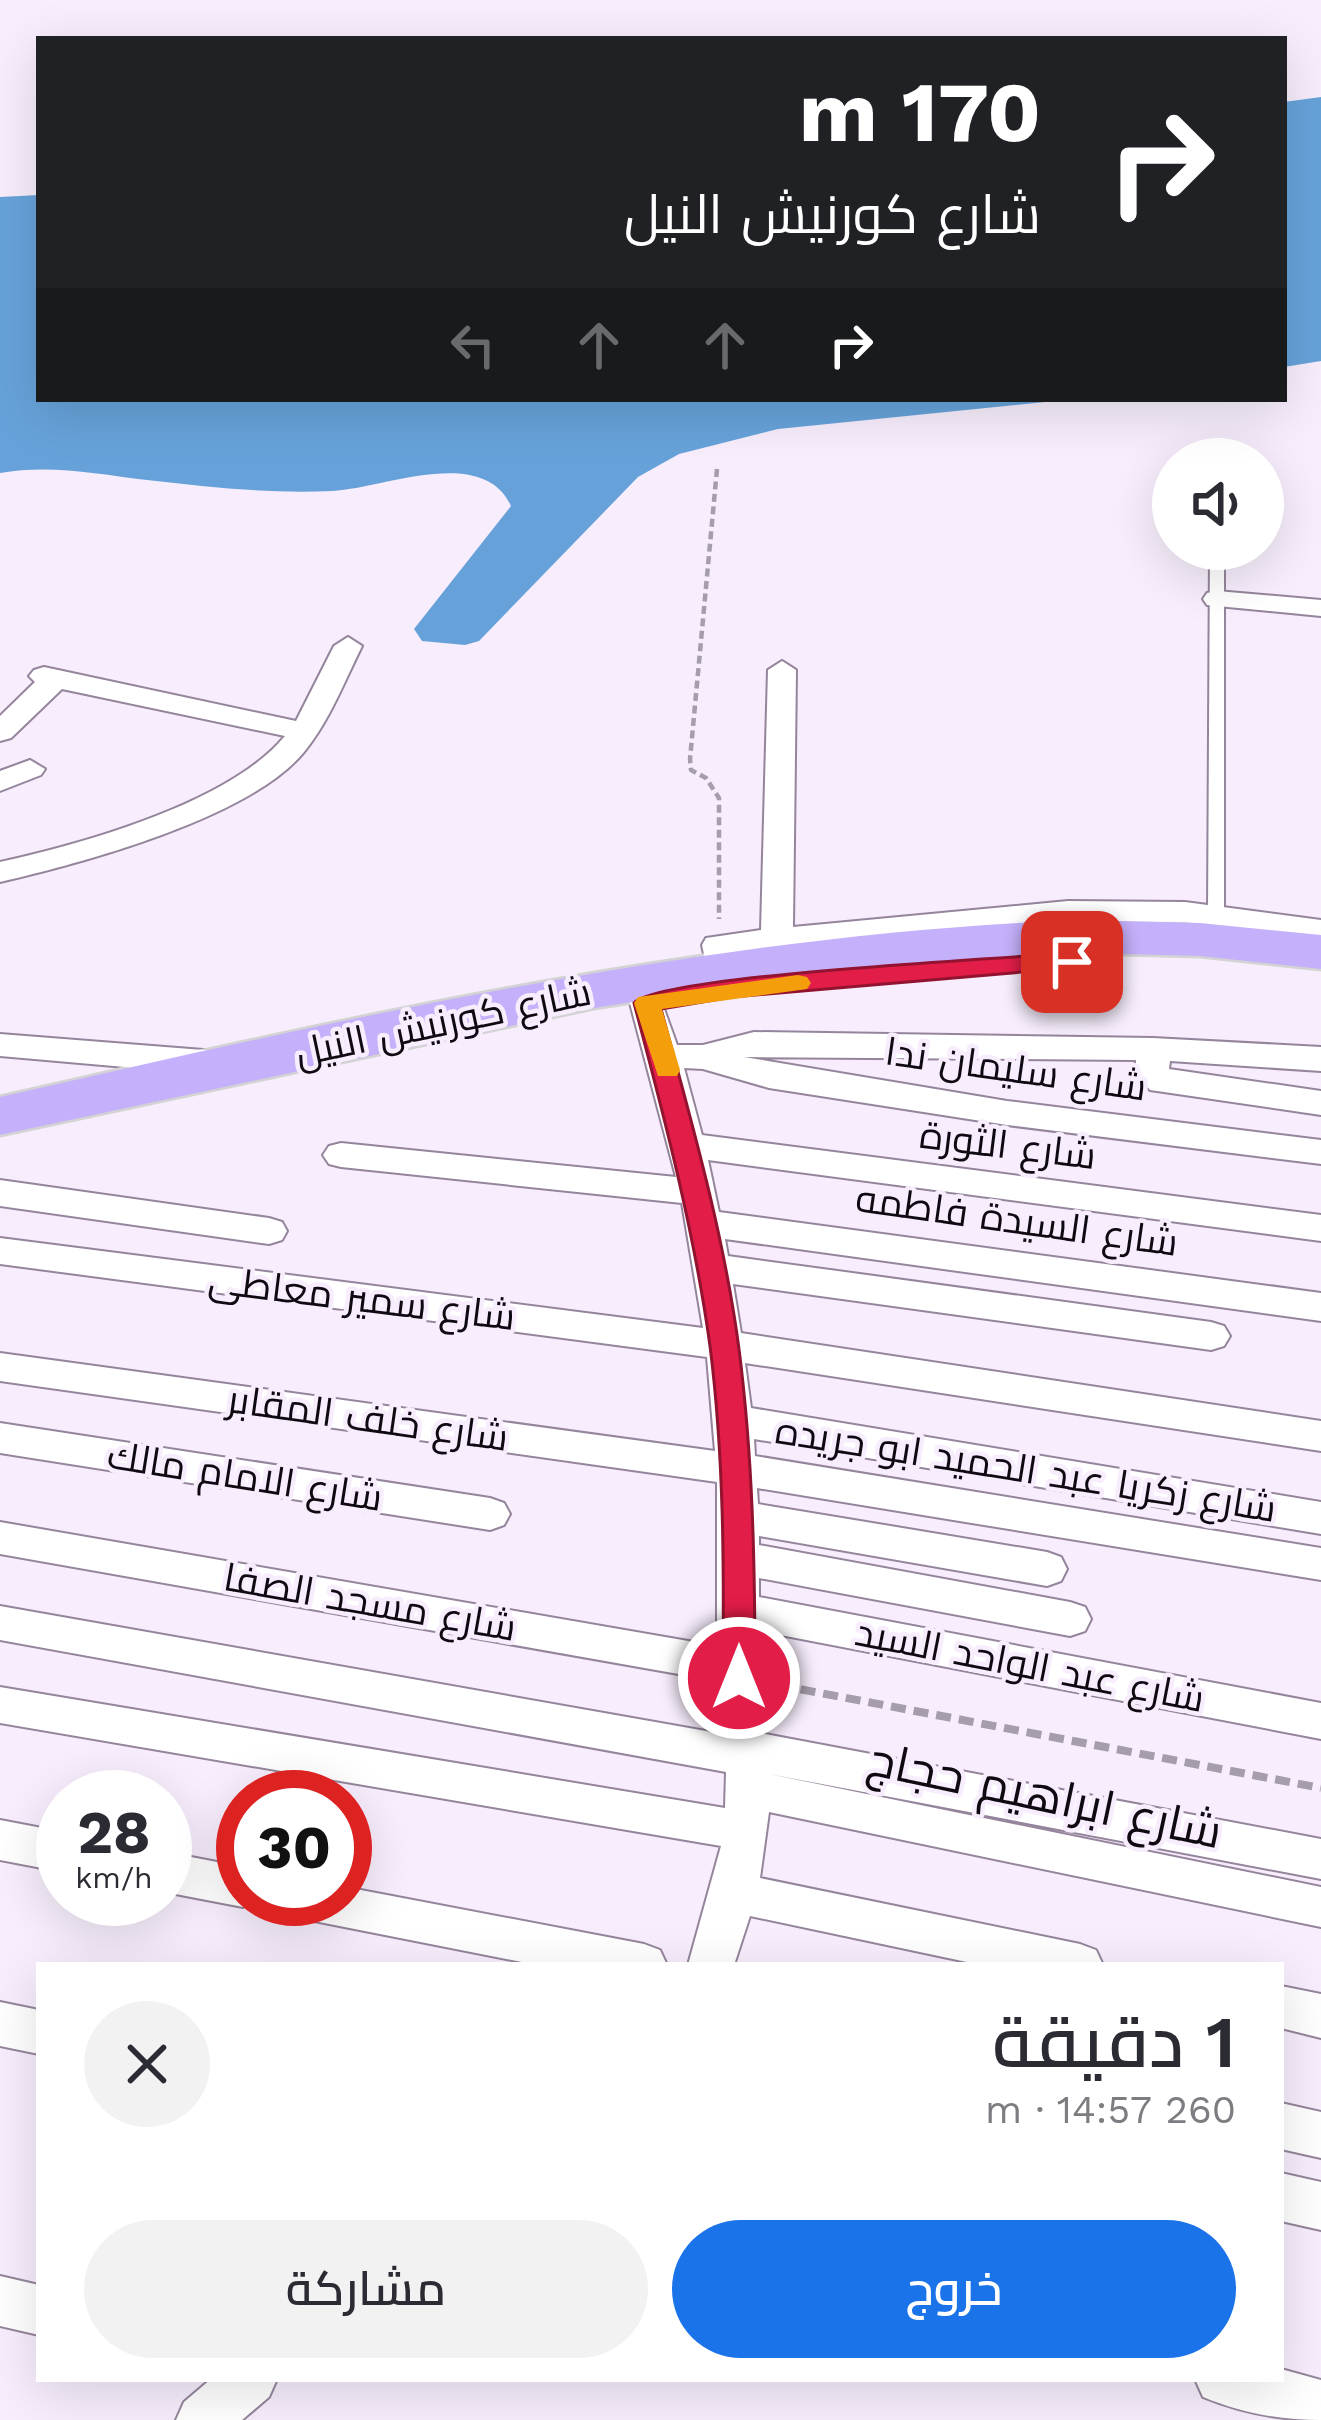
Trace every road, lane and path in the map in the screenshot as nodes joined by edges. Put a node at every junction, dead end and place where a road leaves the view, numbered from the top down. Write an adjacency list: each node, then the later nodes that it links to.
1 (717, 469): 17 (path)
2 (1217, 570): 3 (lane)
3 (1217, 599): 4 (street); 12 (lane)
4 (1321, 608)
5 (348, 646): 7 (street)
6 (782, 670): 14 (street)
7 (302, 731): 8 (street); 11 (street)
8 (0, 732)
9 (30, 769): 10 (street)
10 (0, 782)
11 (0, 872)
12 (1216, 916): 13 (street); 14 (street)
13 (1321, 930)
14 (777, 938): 17 (street)
15 (1005, 951): 16 (main road, شارع كورنيش النيل); 17 (main road, شارع كورنيش النيل); 18 (main road, شارع كورنيش النيل); 19 (main road, شارع كورنيش النيل)
16 (1321, 952)
17 (720, 957): 24 (main road, شارع كورنيش النيل)
18 (1321, 981)
19 (647, 1003): 22 (street); 26 (main road, شارع كورنيش النيل)
20 (0, 1045): 24 (street)
21 (1153, 1049): 22 (street); 23 (street); 25 (street)
22 (684, 1056): 27 (street); 28 (street, شارع سليمان ندا)
23 (1321, 1059)
24 (237, 1065): 26 (main road, شارع كورنيش النيل)
25 (1321, 1103)
26 (9, 1116)
27 (685, 1145): 31 (street); 32 (street, شارع الثورة)
28 (1321, 1152)
29 (341, 1155): 31 (street, شارع السيدة فاطمه)
30 (0, 1193): 33 (street)
31 (698, 1208): 35 (street); 36 (street, شارع السيدة فاطمه)
32 (1321, 1228)
33 (268, 1231)
34 (0, 1250): 38 (street, شارع سمير معاطى)
35 (710, 1267): 37 (street); 38 (street)
36 (1321, 1307)
37 (1211, 1336)
38 (724, 1345): 40 (street); 41 (street, شارع سمير معاطى)
39 (0, 1367): 43 (street, شارع خلف المقابر)
40 (730, 1420): 43 (street); 45 (street, شارع زكريا عبد الحميد ابو جريده)
41 (1321, 1436)
42 (0, 1438): 44 (street, شارع الامام مالك)
43 (737, 1469): 47 (street); 48 (street, شارع خلف المقابر)
44 (490, 1514)
45 (1321, 1518)
46 (0, 1538): 53 (street, شارع مسجد الصفا)
47 (741, 1538): 49 (street); 50 (street); 51 (street)
48 (1321, 1564)
49 (1047, 1569)
50 (739, 1610): 53 (street); 55 (street, شارع عبد الواحد السيد)
51 (1070, 1619)
52 (0, 1623): 56 (street)
53 (739, 1672): 56 (street); 57 (path)
54 (0, 1705): 56 (street)
55 (1321, 1721)
56 (746, 1781): 60 (street); 61 (street); 62 (street, شارع ابراهيم حجاج)
57 (1321, 1788)
58 (0, 1840): 59 (street)
59 (36, 1847)
60 (1321, 1858)
61 (736, 1893): 65 (street); 66 (street)
62 (1321, 1907)
63 (372, 1912): 64 (street)
64 (629, 1962)
65 (712, 1962)
66 (1066, 1962)
67 (1284, 2008): 68 (street)
68 (1321, 2016)
69 (0, 2024): 70 (street)
70 (36, 2031)
71 (1284, 2127): 72 (street)
72 (1321, 2135)
73 (1284, 2199): 74 (street)
74 (1321, 2206)
75 (0, 2301): 76 (street)
76 (36, 2309)
77 (247, 2382): 80 (street)
78 (1232, 2382): 79 (street)
79 (1321, 2406)
80 (202, 2420)

